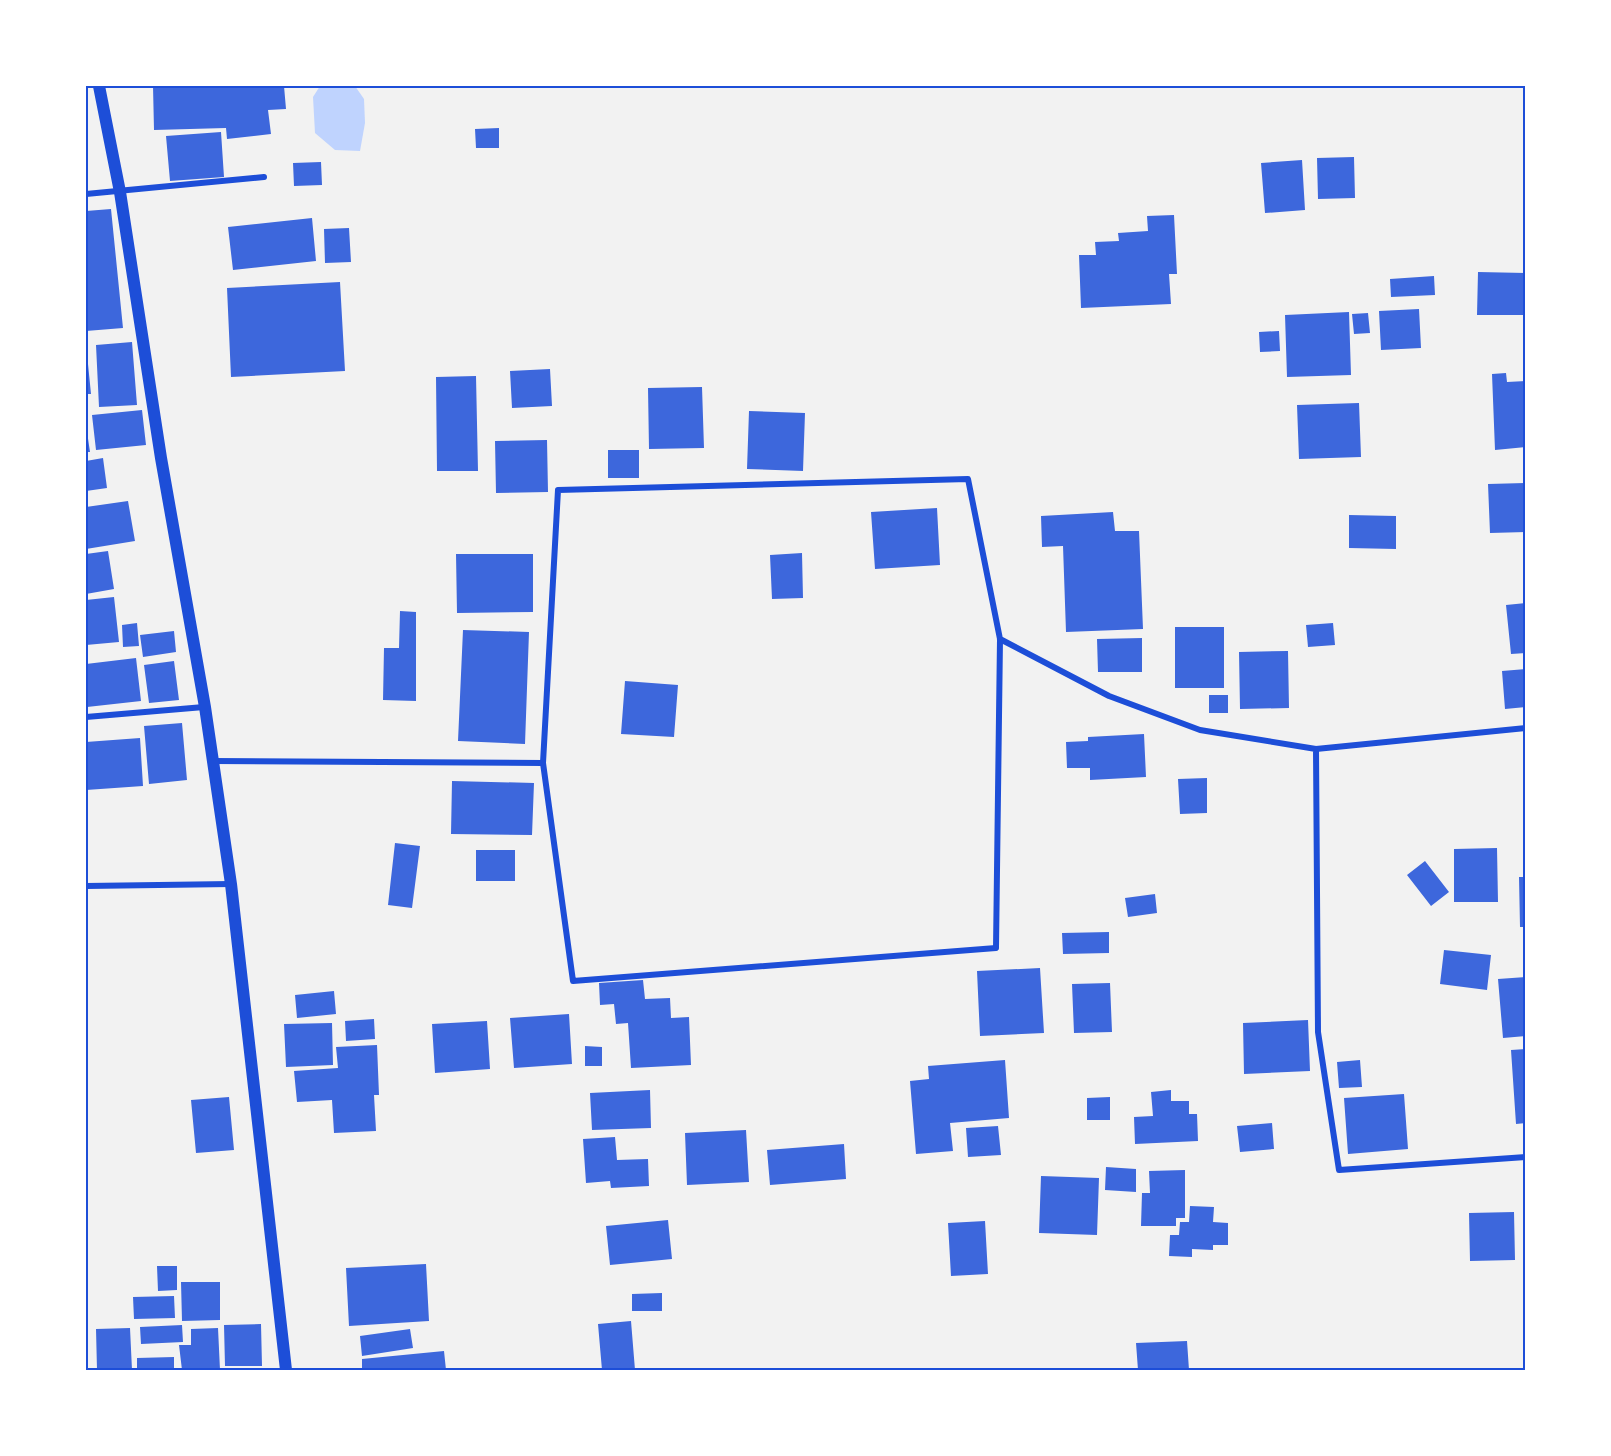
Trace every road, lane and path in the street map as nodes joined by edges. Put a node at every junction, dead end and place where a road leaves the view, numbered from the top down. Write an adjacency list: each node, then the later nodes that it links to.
1 (99, 86): 3 (main road)
2 (264, 177): 3 (street)
3 (120, 192): 4 (street); 6 (main road)
4 (86, 194)
5 (1000, 639): 9 (street); 11 (street); 11 (street)
6 (205, 707): 7 (street); 10 (main road)
7 (86, 717)
8 (1526, 728): 9 (street)
9 (1316, 748): 14 (street)
10 (213, 761): 11 (street); 12 (main road)
11 (543, 763)
12 (231, 884): 13 (street); 15 (main road)
13 (86, 886)
14 (1526, 1157)
15 (286, 1371)

